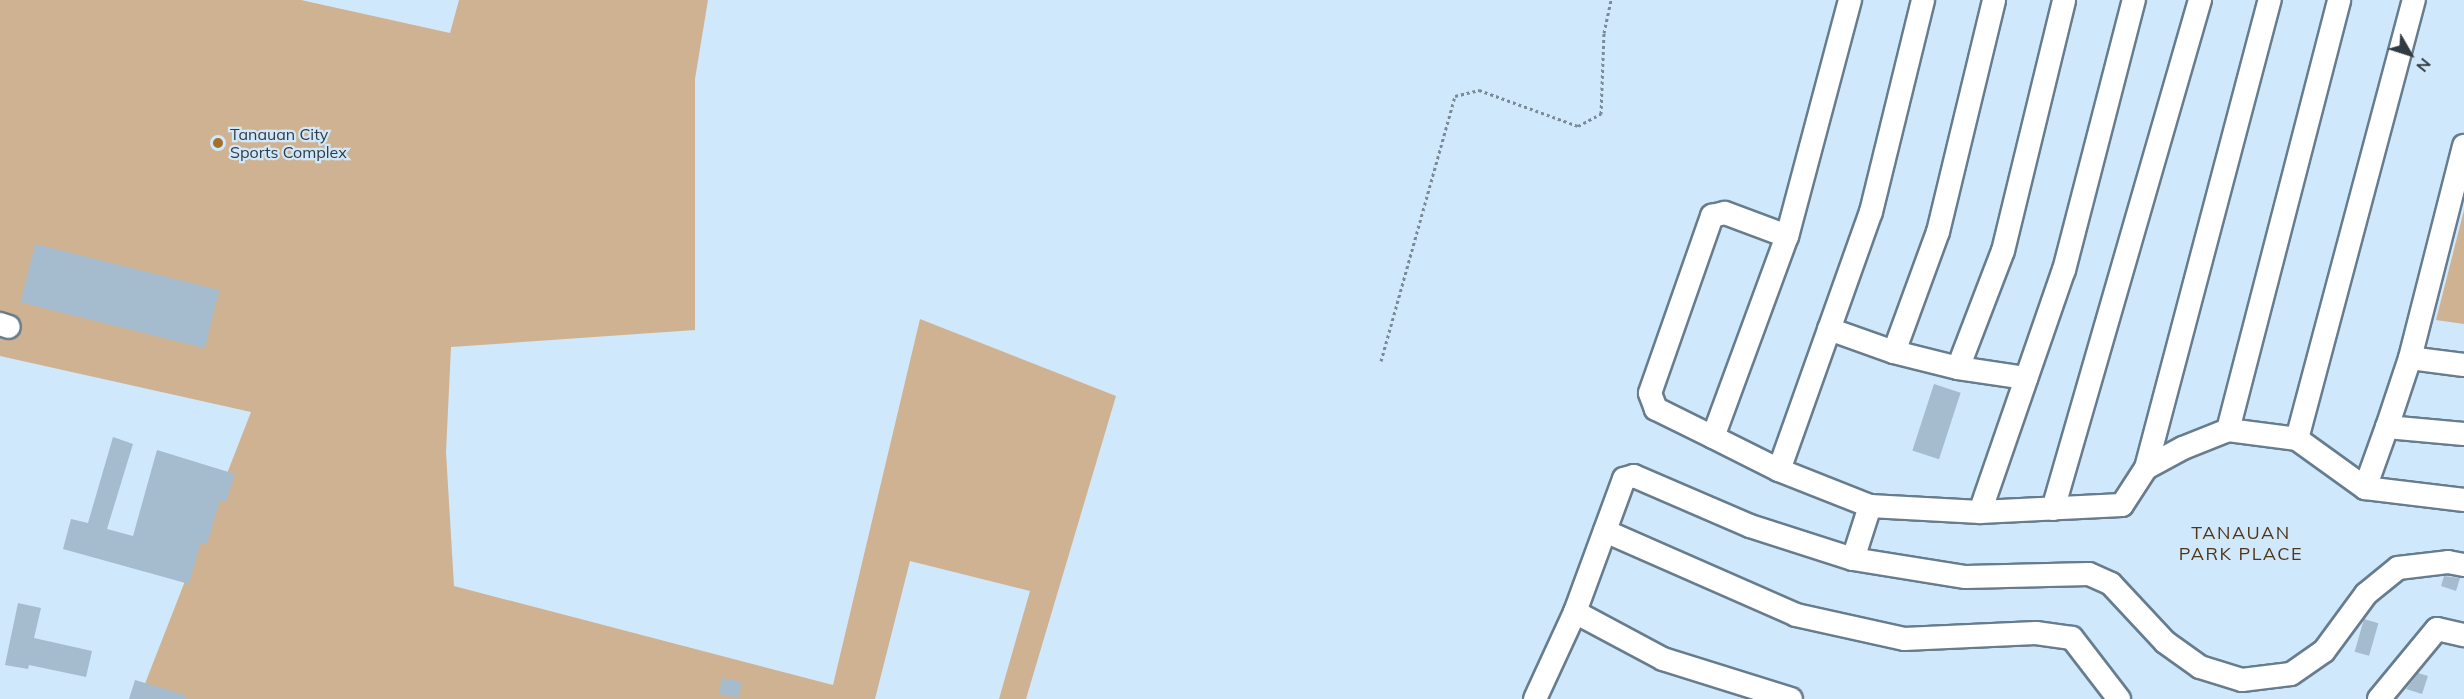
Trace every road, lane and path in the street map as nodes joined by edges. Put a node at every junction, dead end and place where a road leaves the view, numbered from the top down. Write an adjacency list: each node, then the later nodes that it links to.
1 (1611, 0): 16 (path)
2 (1850, 0): 12 (street)
3 (1923, 0): 13 (street)
4 (1994, 0): 14 (street)
5 (2064, 0): 18 (street)
6 (2134, 0): 19 (street)
7 (2200, 0): 30 (street)
8 (2270, 0): 25 (street)
9 (2339, 0): 21 (street)
10 (2414, 0): 24 (street)
11 (2464, 146): 15 (street)
12 (1787, 236): 23 (street); 23 (street)
13 (1829, 329): 14 (street); 26 (street)
14 (1894, 352): 18 (street)
15 (2410, 358): 17 (street); 20 (street)
16 (1381, 361)
17 (2464, 365)
18 (1958, 368): 19 (street)
19 (2026, 378): 31 (street)
20 (2387, 427): 22 (street); 27 (street)
21 (2228, 430): 24 (street); 25 (street)
22 (2464, 434)
23 (1713, 437): 26 (street)
24 (2297, 439): 27 (street)
25 (2146, 468): 30 (street)
26 (1779, 470): 29 (street)
27 (2365, 488): 28 (street)
28 (2464, 500)
29 (1870, 506): 31 (street); 33 (street)
30 (2053, 509): 31 (street)
31 (1980, 512)
32 (1605, 531): 33 (street); 35 (street); 39 (street)
33 (1852, 559): 34 (street)
34 (2464, 565)
35 (1575, 612): 37 (street); 38 (street)
36 (2464, 635): 40 (street)
37 (1542, 697)
38 (1791, 699)
39 (2119, 699)
40 (2379, 699)

